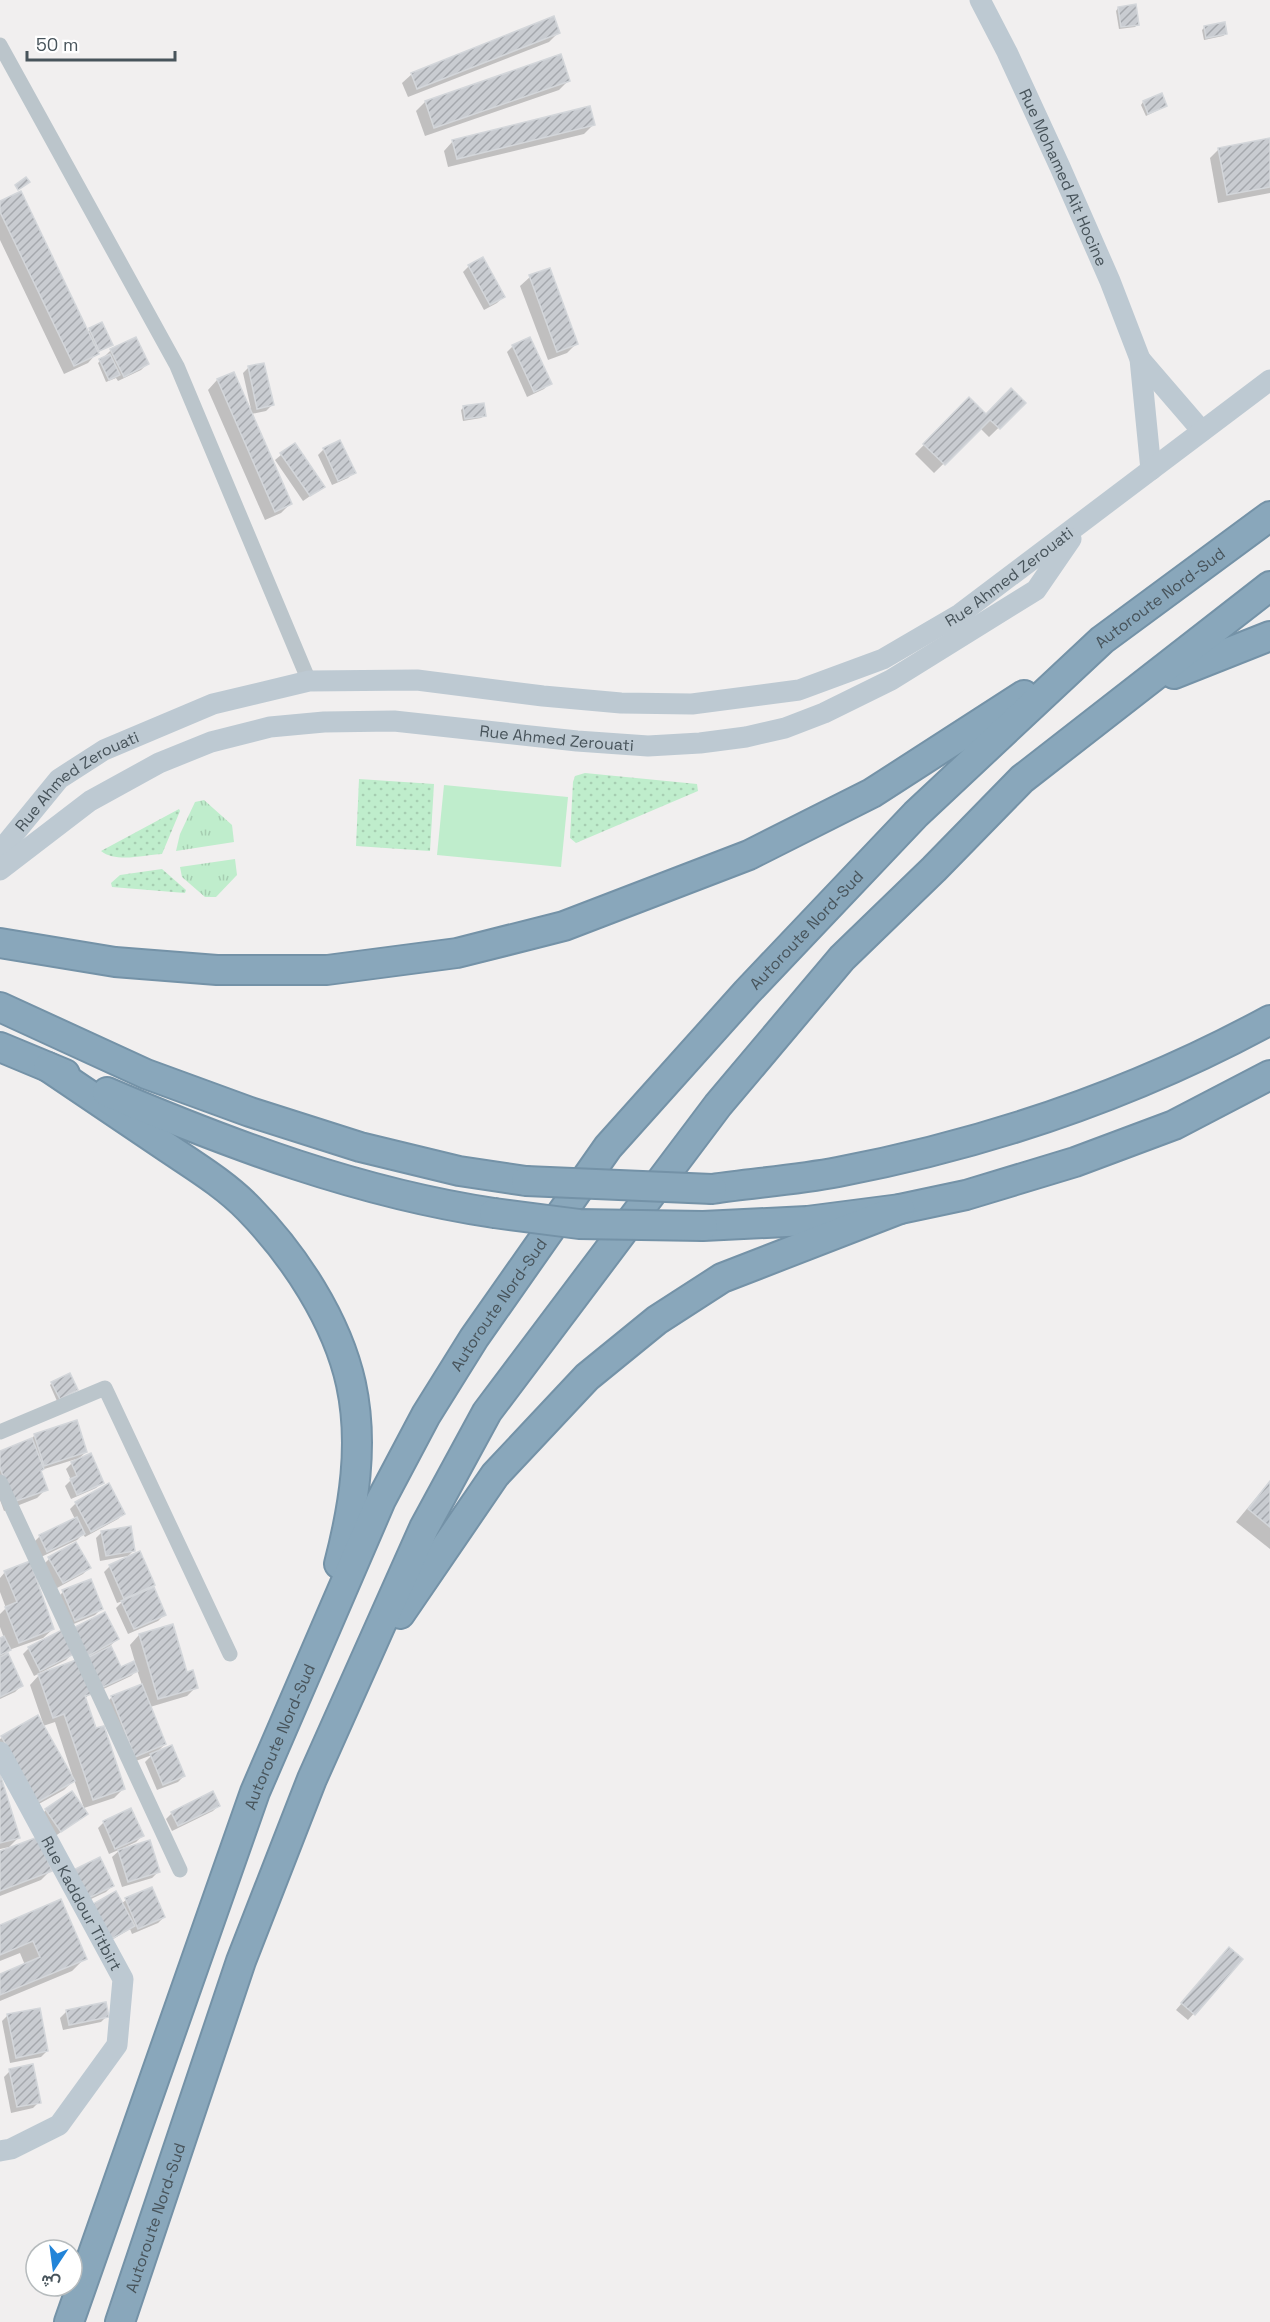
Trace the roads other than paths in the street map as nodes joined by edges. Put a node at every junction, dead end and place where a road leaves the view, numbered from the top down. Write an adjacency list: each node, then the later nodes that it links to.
1 (980, 0): 3 (main road, Rue Mohamed Ait Hocine)
2 (0, 45): 12 (street)
3 (1140, 359): 5 (main road); 6 (main road)
4 (1270, 380): 5 (main road, Rue Ahmed Zerouati)
5 (1202, 431): 6 (main road, Rue Ahmed Zerouati)
6 (1150, 470): 8 (main road, Rue Ahmed Zerouati)
7 (1270, 516): 11 (highway, Autoroute Nord-Sud)
8 (1082, 524): 12 (main road, Rue Ahmed Zerouati); 15 (main road, Rue Ahmed Zerouati)
9 (1270, 586): 13 (highway, Autoroute Nord-Sud)
10 (1270, 636): 13 (highway)
11 (1102, 640): 16 (highway); 25 (highway, Autoroute Nord-Sud)
12 (309, 681): 14 (main road, Rue Ahmed Zerouati)
13 (1144, 686): 27 (highway, Autoroute Nord-Sud)
14 (0, 851)
15 (0, 870)
16 (0, 943)
17 (0, 1007): 18 (highway, bridge)
18 (1270, 1020)
19 (0, 1047): 20 (highway)
20 (48, 1067): 22 (highway, bridge); 25 (highway)
21 (1270, 1075): 22 (highway)
22 (900, 1209): 27 (highway)
23 (0, 1432): 26 (street)
24 (0, 1482): 29 (street)
25 (320, 1641): 31 (highway, Autoroute Nord-Sud)
26 (230, 1654)
27 (355, 1681): 32 (highway, Autoroute Nord-Sud)
28 (0, 1752): 30 (main road, Rue Kaddour Titbirt)
29 (180, 1870)
30 (0, 2151)
31 (69, 2322)
32 (120, 2322)

